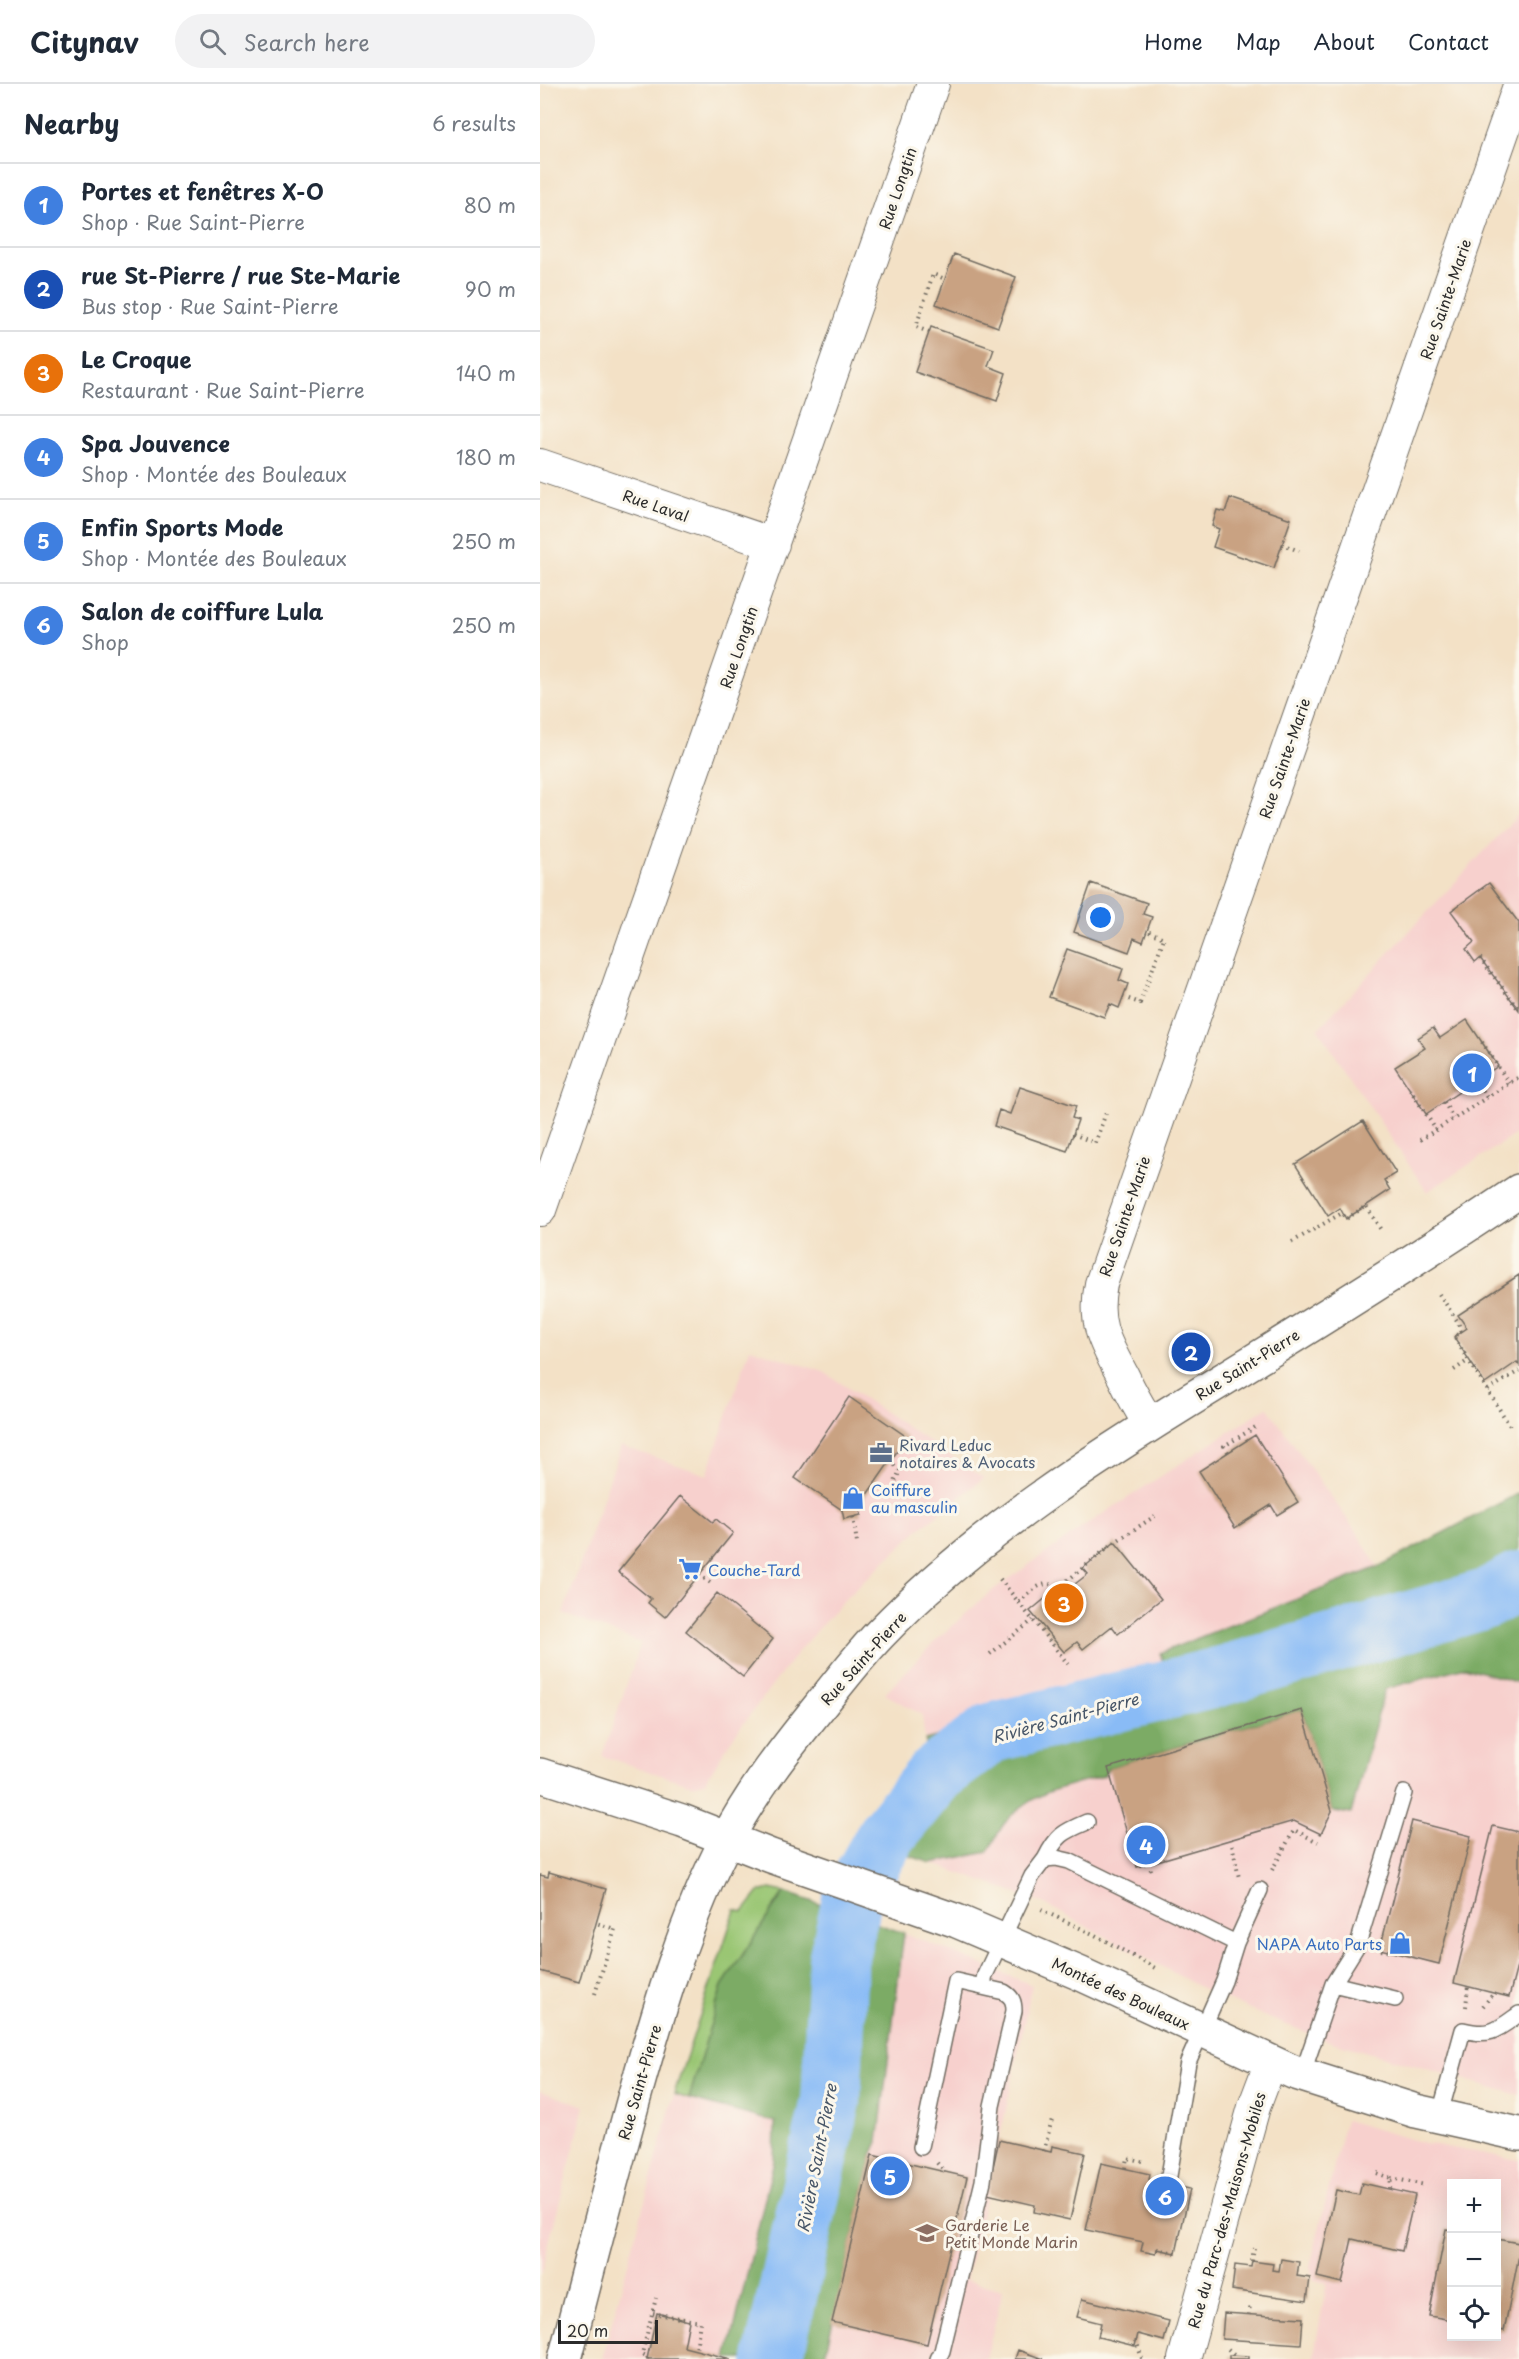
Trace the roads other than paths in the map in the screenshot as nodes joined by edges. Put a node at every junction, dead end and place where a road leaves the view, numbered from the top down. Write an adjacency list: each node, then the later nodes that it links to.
1 (933, 84): 4 (street, Rue Longtin)
2 (1519, 86): 7 (street, Rue Sainte-Marie)
3 (540, 465): 4 (street, Rue Laval)
4 (773, 544): 6 (street, Rue Longtin)
5 (1519, 1191): 7 (main road, Rue Saint-Pierre)
6 (540, 1210)
7 (1149, 1425): 11 (main road, Rue Saint-Pierre)
8 (540, 1775): 11 (main road, Montée des Bouleaux)
9 (1404, 1793): 16 (lane)
10 (1087, 1822): 12 (lane)
11 (728, 1839): 14 (main road, Montée des Bouleaux); 27 (main road, Rue Saint-Pierre)
12 (1045, 1859): 14 (lane); 15 (lane)
13 (1260, 1890): 15 (lane)
14 (1002, 1939): 17 (lane); 20 (main road, Montée des Bouleaux)
15 (1236, 1943): 20 (lane)
16 (1333, 1984): 18 (lane); 22 (lane)
17 (982, 1987): 25 (lane); 28 (lane)
18 (1395, 1999)
19 (1519, 2014): 23 (lane)
20 (1201, 2030): 21 (main road, Montée des Bouleaux); 26 (lane)
21 (1271, 2062): 22 (main road, Montée des Bouleaux); 29 (street, Rue du Parc-des-Maisons-Mobiles)
22 (1302, 2075): 23 (main road, Montée des Bouleaux)
23 (1438, 2117): 24 (main road, Montée des Bouleaux)
24 (1519, 2134)
25 (921, 2147)
26 (1168, 2176)
27 (565, 2359)
28 (938, 2359)
29 (1184, 2359)

